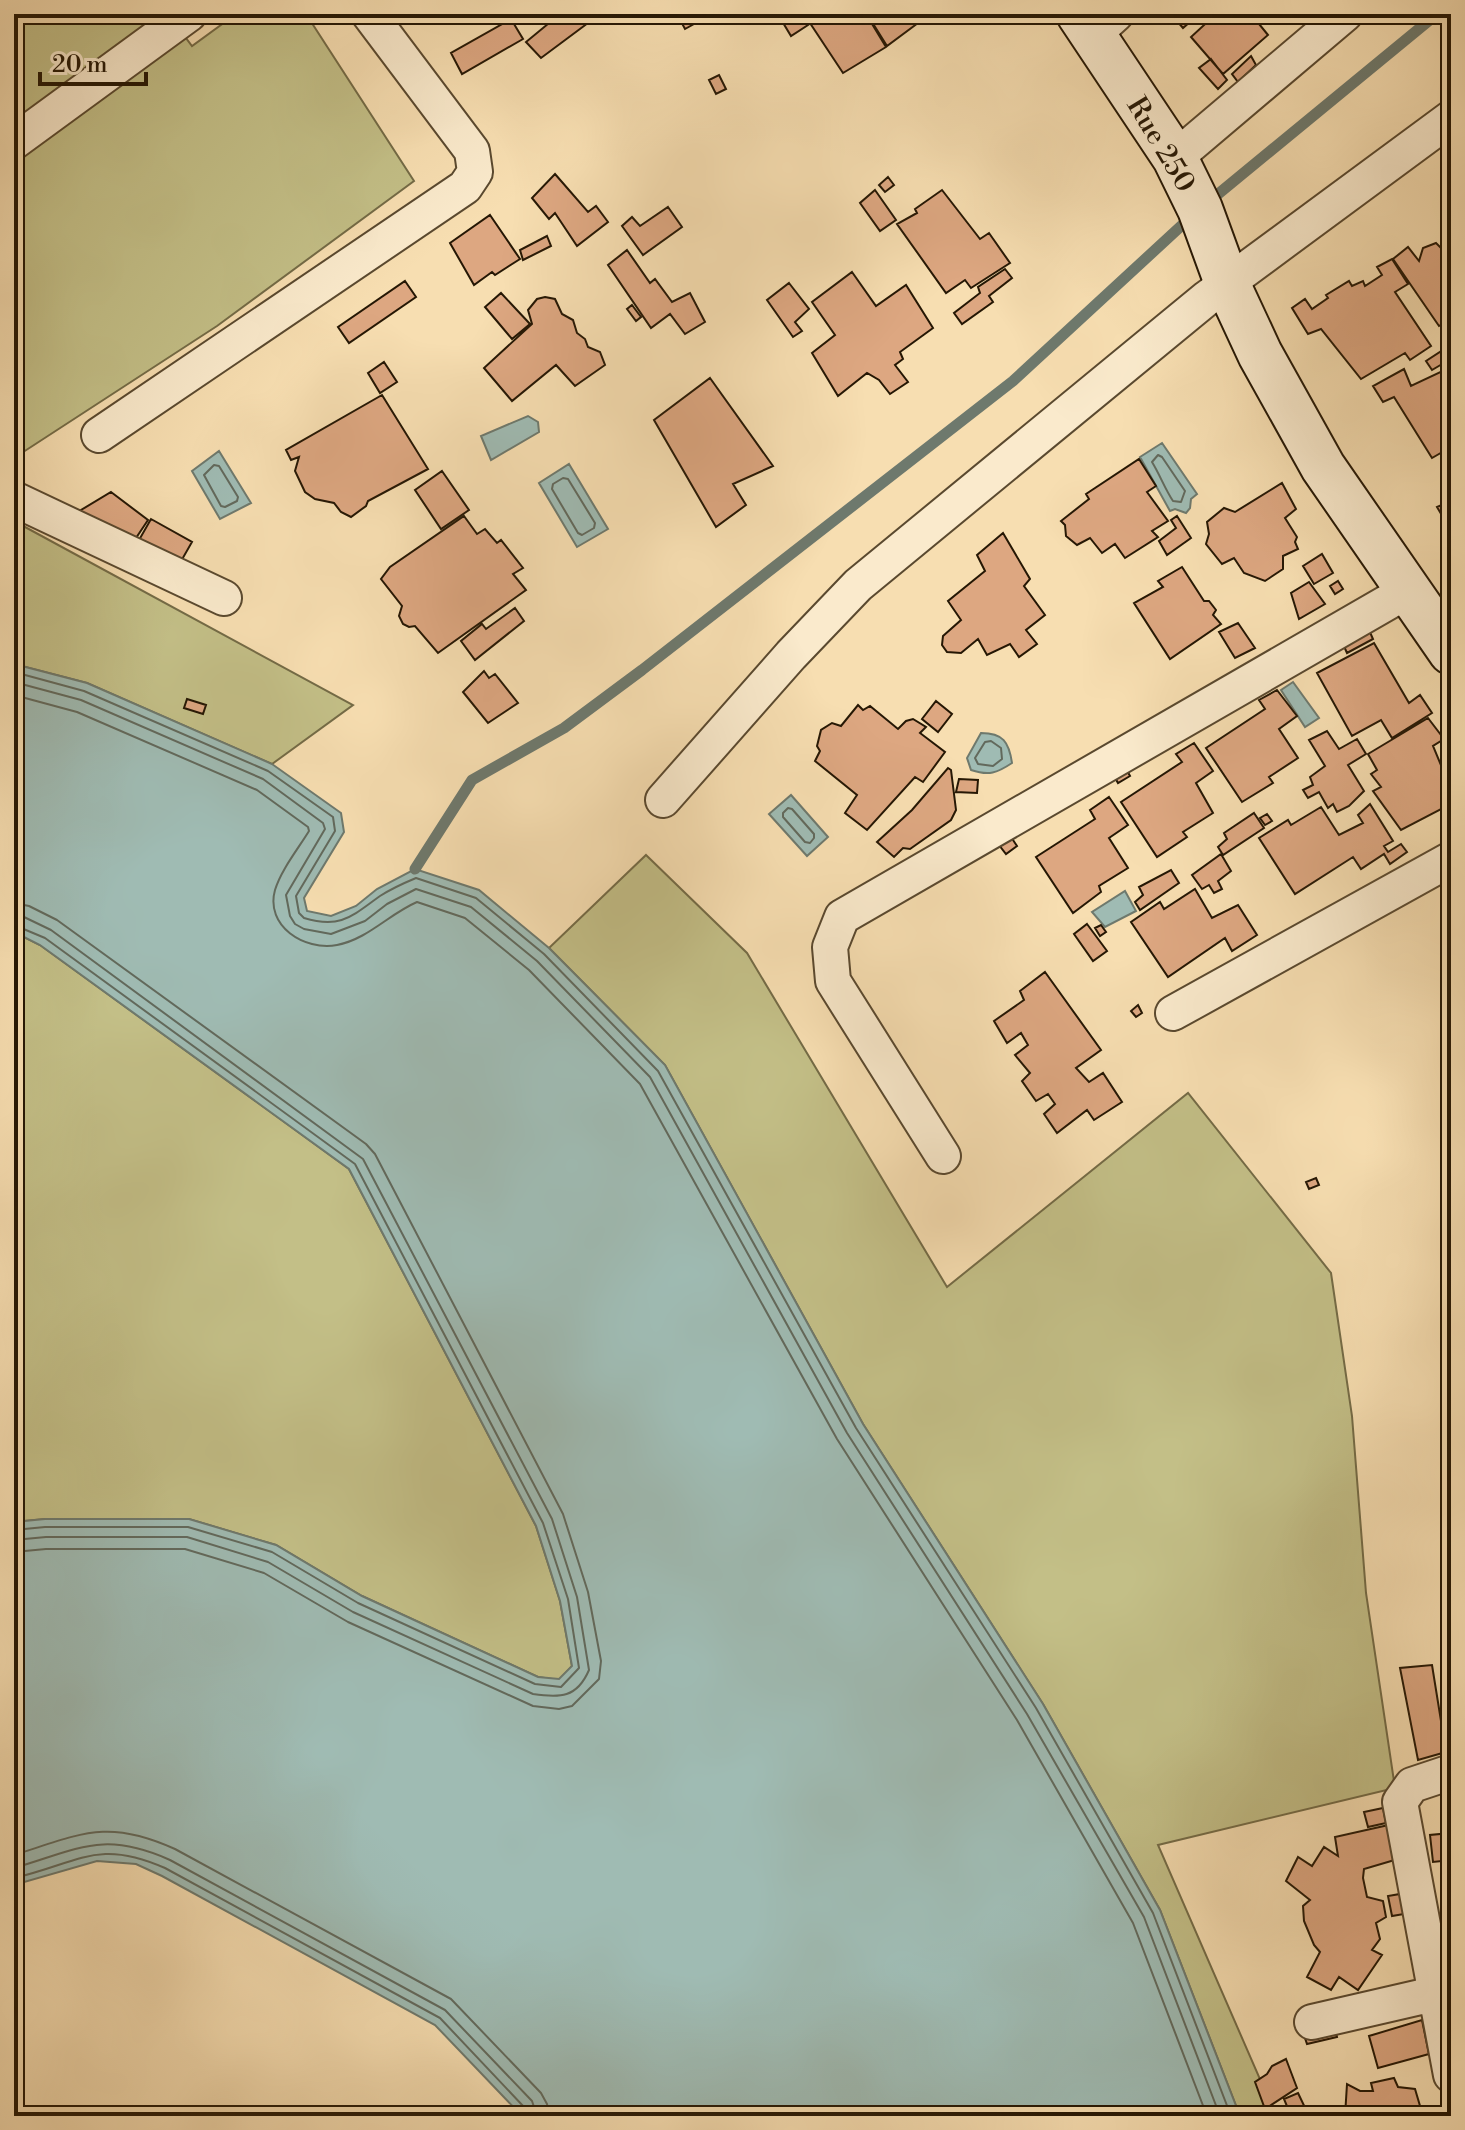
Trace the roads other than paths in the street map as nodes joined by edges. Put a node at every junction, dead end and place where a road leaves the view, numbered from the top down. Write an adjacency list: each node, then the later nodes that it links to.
1 (189, 14): 6 (street)
2 (369, 14): 9 (street)
3 (1345, 14): 7 (street)
4 (1096, 21): 7 (street, Rue 250)
5 (1451, 118): 8 (street)
6 (14, 142)
7 (1175, 158): 8 (street, Rue 250)
8 (1227, 283): 12 (street, Rue 250); 13 (street)
9 (99, 435)
10 (14, 499): 11 (street)
11 (224, 598)
12 (1436, 620): 16 (street)
13 (663, 800)
14 (1451, 859): 15 (street)
15 (1173, 1013)
16 (943, 1156)
17 (1451, 1772): 18 (street)
18 (1443, 1992): 19 (street); 20 (street)
19 (1312, 2022)
20 (1451, 2075)

